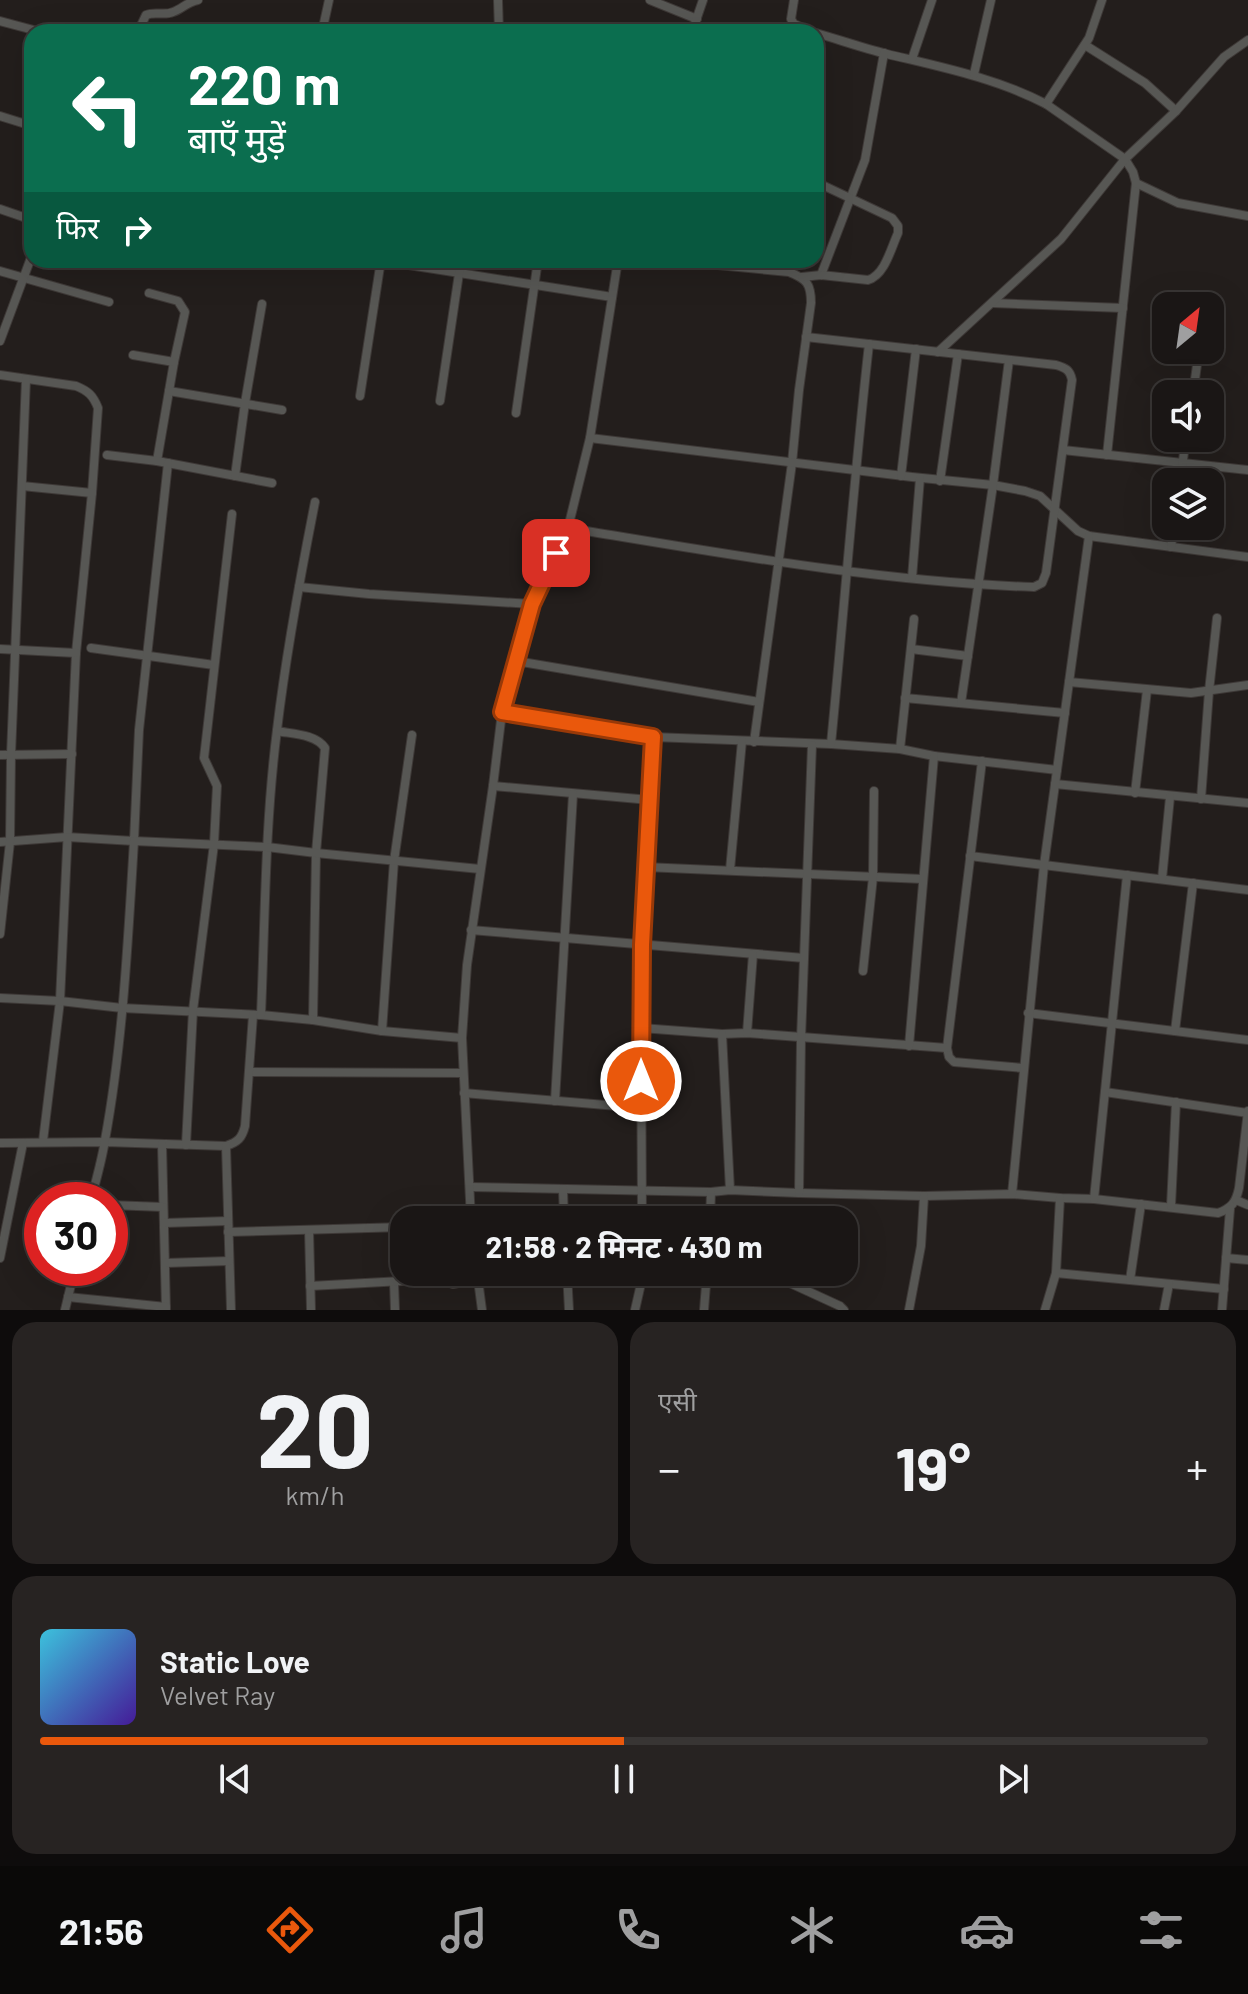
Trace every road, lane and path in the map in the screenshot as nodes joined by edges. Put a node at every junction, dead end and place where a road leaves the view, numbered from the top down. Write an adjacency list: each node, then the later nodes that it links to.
1 (198, 0): 12 (street)
2 (329, 0): 13 (street)
3 (498, 0): 14 (street)
4 (650, 0): 10 (street)
5 (703, 0): 10 (street)
6 (794, 0): 16 (street)
7 (932, 0): 22 (street)
8 (991, 0): 23 (street)
9 (1102, 0): 20 (street)
10 (697, 19): 15 (street)
11 (0, 21): 17 (street)
12 (142, 24)
13 (324, 24)
14 (499, 24)
15 (695, 24)
16 (794, 24)
17 (24, 27)
18 (824, 35): 21 (street)
19 (1248, 40): 25 (street)
20 (1085, 45): 24 (street); 25 (street)
21 (884, 53): 22 (street); 31 (street)
22 (912, 59): 23 (street)
23 (974, 74): 24 (street)
24 (1046, 104): 28 (street)
25 (1176, 111): 28 (street)
26 (0, 116): 27 (street)
27 (24, 124)
28 (1125, 159): 29 (street); 53 (street)
29 (1136, 183): 33 (street); 55 (street)
30 (824, 186): 31 (street)
31 (850, 199): 35 (street); 46 (street)
32 (0, 209): 34 (street)
33 (1248, 216)
34 (24, 217)
35 (824, 267)
36 (27, 268): 48 (street)
37 (379, 268): 68 (street)
38 (429, 268): 45 (street)
39 (460, 268): 45 (street)
40 (537, 268): 49 (street)
41 (617, 268): 51 (street)
42 (754, 268): 47 (street)
43 (824, 268): 46 (street)
44 (0, 271): 48 (street)
45 (459, 273): 49 (street); 69 (street)
46 (821, 275): 47 (street)
47 (802, 277): 56 (street)
48 (23, 279): 52 (street); 57 (street)
49 (534, 285): 51 (street); 72 (street)
50 (149, 293): 64 (street)
51 (612, 297): 73 (street)
52 (109, 302)
53 (992, 303): 55 (street); 60 (street)
54 (262, 304): 70 (street)
55 (1123, 308): 77 (street)
56 (806, 337): 58 (street); 80 (street)
57 (0, 341)
58 (869, 344): 59 (street); 83 (street)
59 (916, 349): 60 (street); 86 (street)
60 (938, 352): 61 (street)
61 (958, 354): 63 (street); 88 (street)
62 (133, 355): 64 (street)
63 (1009, 360): 74 (street); 90 (street)
64 (174, 362): 67 (street)
65 (0, 375): 66 (street)
66 (26, 379): 91 (street); 92 (street)
67 (169, 391): 70 (street); 78 (street)
68 (360, 396)
69 (440, 401)
70 (245, 403): 71 (street); 85 (street)
71 (282, 410)
72 (516, 413)
73 (590, 438): 80 (street); 96 (street)
74 (1063, 450): 77 (street); 94 (street)
75 (1184, 452): 81 (street)
76 (107, 455): 78 (street)
77 (1107, 455): 81 (street)
78 (157, 461): 79 (street)
79 (168, 463): 85 (street); 114 (street)
80 (792, 463): 83 (street); 101 (street)
81 (1183, 463): 82 (street); 84 (street)
82 (1182, 468)
83 (855, 470): 86 (street); 102 (street)
84 (1248, 470)
85 (235, 476): 89 (street)
86 (901, 476): 87 (street)
87 (920, 478): 88 (street); 103 (street)
88 (940, 481): 90 (street)
89 (272, 483)
90 (993, 485): 94 (street); 104 (street)
91 (22, 486): 92 (street); 112 (street)
92 (92, 493): 113 (street)
93 (315, 502): 105 (street)
94 (1054, 508): 97 (street); 104 (street)
95 (232, 514): 117 (street)
96 (568, 528): 101 (street); 106 (street)
97 (1089, 536): 99 (street); 118 (street)
98 (1172, 540): 99 (street)
99 (1171, 547): 100 (street)
100 (1248, 557)
101 (779, 562): 102 (street); 123 (street)
102 (848, 570): 103 (street); 132 (street)
103 (912, 578): 104 (street)
104 (978, 585): 115 (street)
105 (299, 587): 106 (street); 127 (street)
106 (532, 604): 116 (street)
107 (1217, 618): 121 (street)
108 (914, 619): 111 (street)
109 (91, 648): 114 (street)
110 (0, 649): 112 (street)
111 (911, 649): 115 (street); 122 (street)
112 (15, 650): 113 (street); 137 (street)
113 (76, 653): 135 (street)
114 (146, 656): 117 (street); 151 (street)
115 (968, 656): 124 (street)
116 (516, 661): 123 (street); 125 (street)
117 (214, 665): 154 (street)
118 (1069, 682): 120 (street); 126 (street)
119 (1248, 685): 121 (street)
120 (1147, 690): 121 (street); 144 (street)
121 (1209, 691): 147 (street)
122 (905, 698): 124 (street); 134 (street)
123 (759, 702): 131 (street)
124 (961, 703): 126 (street)
125 (502, 712): 129 (street); 142 (street)
126 (1065, 713): 140 (street)
127 (277, 731): 155 (street); 156 (street)
128 (412, 735): 158 (street)
129 (653, 737): 130 (street); 148 (street)
130 (742, 741): 131 (street); 162 (street)
131 (754, 742): 133 (street)
132 (831, 744): 133 (street); 134 (street)
133 (812, 745): 163 (street)
134 (900, 749): 138 (street)
135 (72, 754): 137 (street); 150 (street)
136 (0, 755): 137 (street)
137 (11, 755): 153 (street)
138 (934, 756): 139 (street); 166 (street)
139 (982, 761): 140 (street); 157 (street)
140 (1057, 770): 141 (street)
141 (1055, 784): 144 (street); 159 (street)
142 (493, 786): 145 (street); 161 (street)
143 (874, 791): 165 (street)
144 (1135, 793): 146 (street)
145 (573, 794): 148 (street); 172 (street)
146 (1170, 797): 147 (street); 167 (street)
147 (1201, 799): 149 (street)
148 (650, 800): 160 (street)
149 (1248, 803)
150 (67, 837): 151 (street); 153 (street); 178 (street)
151 (134, 841): 154 (street); 179 (street)
152 (0, 842): 153 (street)
153 (10, 842): 171 (street)
154 (214, 844): 155 (street); 180 (street)
155 (267, 847): 156 (street); 182 (street)
156 (316, 853): 158 (street); 183 (street)
157 (970, 856): 159 (street); 194 (street)
158 (394, 861): 161 (street); 186 (street)
159 (1044, 865): 164 (street); 181 (street)
160 (645, 867): 162 (street); 173 (street)
161 (480, 869): 170 (street)
162 (730, 870): 163 (street)
163 (808, 874): 165 (street); 175 (street)
164 (1127, 875): 167 (street); 184 (street)
165 (873, 877): 166 (street); 176 (street)
166 (923, 879): 193 (street)
167 (1162, 879): 168 (street)
168 (1193, 883): 169 (street); 187 (street)
169 (1248, 890)
170 (471, 930): 172 (street); 190 (street)
171 (0, 934)
172 (565, 938): 173 (street); 200 (street)
173 (642, 945): 174 (street); 185 (street)
174 (753, 954): 175 (street); 188 (street)
175 (804, 958): 191 (street)
176 (863, 971)
177 (0, 998): 178 (street)
178 (60, 1001): 179 (street); 204 (street)
179 (122, 1008): 180 (street); 205 (street)
180 (193, 1010): 182 (street); 209 (street)
181 (1028, 1013): 184 (street); 195 (street)
182 (257, 1015): 183 (street); 196 (street)
183 (313, 1020): 186 (street)
184 (1113, 1023): 187 (street); 198 (street)
185 (641, 1028): 189 (street); 202 (street)
186 (382, 1031): 190 (street)
187 (1175, 1031): 192 (street)
188 (747, 1033): 189 (street); 191 (street)
189 (722, 1034): 214 (street)
190 (462, 1038): 197 (street)
191 (801, 1039): 193 (street); 217 (street)
192 (1248, 1040)
193 (909, 1046): 194 (street)
194 (947, 1048): 195 (street)
195 (1023, 1068): 218 (street)
196 (249, 1072): 197 (street); 210 (street)
197 (463, 1073): 199 (street)
198 (1105, 1092): 201 (street); 221 (street)
199 (464, 1093): 200 (street); 212 (street)
200 (555, 1101): 202 (street)
201 (1176, 1102): 203 (street); 230 (street)
202 (641, 1108): 215 (street)
203 (1248, 1112): 222 (street)
204 (43, 1141): 205 (street); 207 (street)
205 (105, 1142): 208 (street); 211 (street)
206 (0, 1143): 207 (street)
207 (23, 1143): 233 (street)
208 (162, 1144): 209 (street); 231 (street)
209 (186, 1145): 210 (street)
210 (226, 1146): 234 (street)
211 (95, 1182)
212 (470, 1187): 213 (street); 226 (street)
213 (563, 1189): 215 (street); 227 (street)
214 (730, 1190): 216 (street); 217 (street)
215 (642, 1191): 216 (street); 228 (street)
216 (711, 1192): 229 (street)
217 (799, 1193): 219 (street)
218 (1012, 1194): 219 (street); 220 (street)
219 (924, 1196): 259 (street)
220 (1060, 1198): 221 (street); 244 (street)
221 (1094, 1199): 223 (street)
222 (1236, 1200): 224 (street); 232 (street)
223 (1141, 1204): 230 (street); 245 (street)
224 (1248, 1205)
225 (128, 1206): 231 (street)
226 (471, 1206)
227 (564, 1206)
228 (642, 1206)
229 (710, 1206)
230 (1171, 1206): 232 (street)
231 (163, 1207): 235 (street)
232 (1230, 1209): 240 (street)
233 (4, 1215): 239 (street)
234 (228, 1221): 235 (street); 238 (street)
235 (164, 1223): 243 (street)
236 (390, 1227): 237 (street)
237 (309, 1230): 238 (street); 249 (street)
238 (228, 1232): 242 (street)
239 (0, 1258)
240 (1226, 1258): 241 (street); 256 (street)
241 (1248, 1260)
242 (229, 1261): 243 (street); 261 (street)
243 (165, 1263): 258 (street)
244 (1056, 1273): 245 (street); 269 (street)
245 (1130, 1280): 247 (street)
246 (390, 1282): 249 (street)
247 (1169, 1284): 256 (street); 270 (street)
248 (71, 1286): 257 (street)
249 (310, 1286): 262 (street)
250 (394, 1286): 263 (street)
251 (479, 1286): 264 (street)
252 (568, 1286): 265 (street)
253 (640, 1286): 266 (street)
254 (706, 1286): 267 (street)
255 (796, 1286): 268 (street)
256 (1224, 1289): 271 (street)
257 (68, 1297): 258 (street); 260 (street)
258 (166, 1308)
259 (911, 1309)
260 (65, 1310)
261 (231, 1310)
262 (311, 1310)
263 (395, 1310)
264 (482, 1310)
265 (569, 1310)
266 (635, 1310)
267 (704, 1310)
268 (844, 1310)
269 (1045, 1310)
270 (1164, 1310)
271 (1222, 1310)

